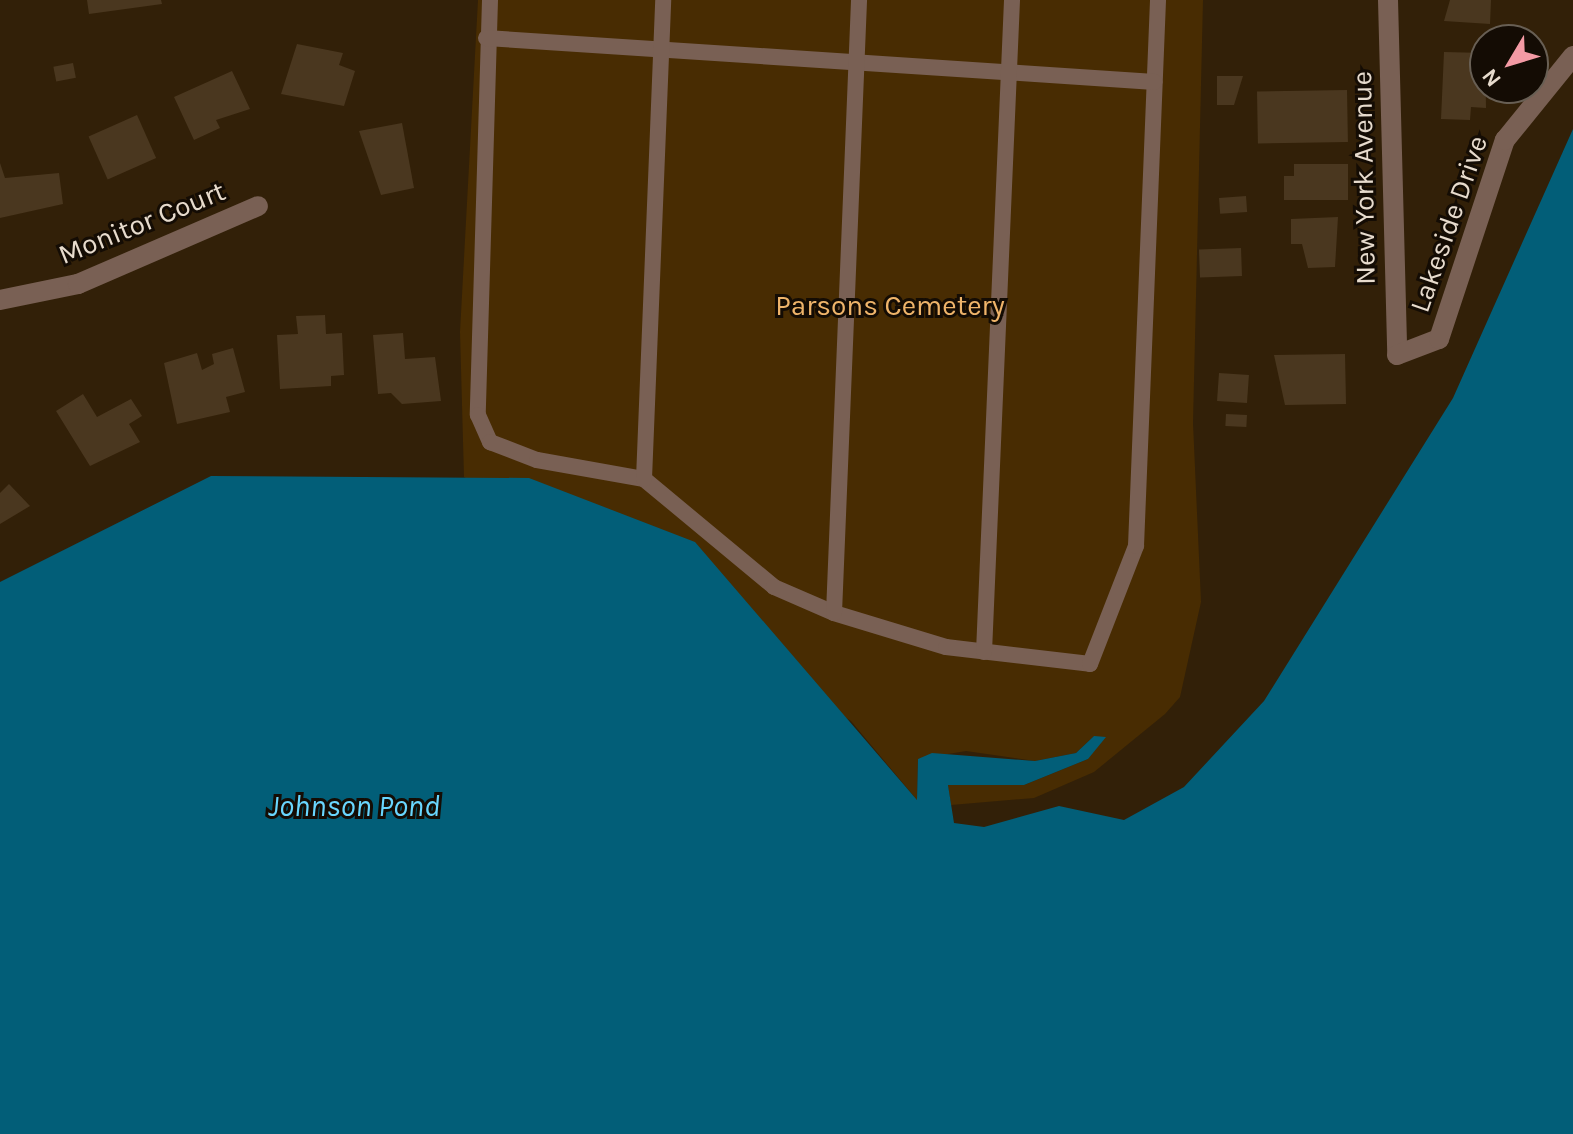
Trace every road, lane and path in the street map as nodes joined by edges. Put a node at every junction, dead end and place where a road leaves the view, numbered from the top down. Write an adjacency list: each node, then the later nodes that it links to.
1 (490, 0): 7 (lane)
2 (663, 0): 8 (lane)
3 (859, 0): 10 (lane)
4 (1012, 0): 11 (lane)
5 (1158, 0): 12 (lane)
6 (1388, 0): 15 (street, New York Avenue)
7 (486, 38): 8 (lane); 16 (lane)
8 (661, 46): 10 (lane); 16 (lane)
9 (1573, 56): 15 (street, Lakeside Drive)
10 (857, 62): 11 (lane); 17 (lane)
11 (1009, 69): 12 (lane); 18 (lane)
12 (1155, 82): 18 (lane)
13 (258, 206): 14 (street, Monitor Court)
14 (0, 300)
15 (1397, 355)
16 (644, 479): 17 (lane)
17 (834, 613): 18 (lane)
18 (984, 652)

